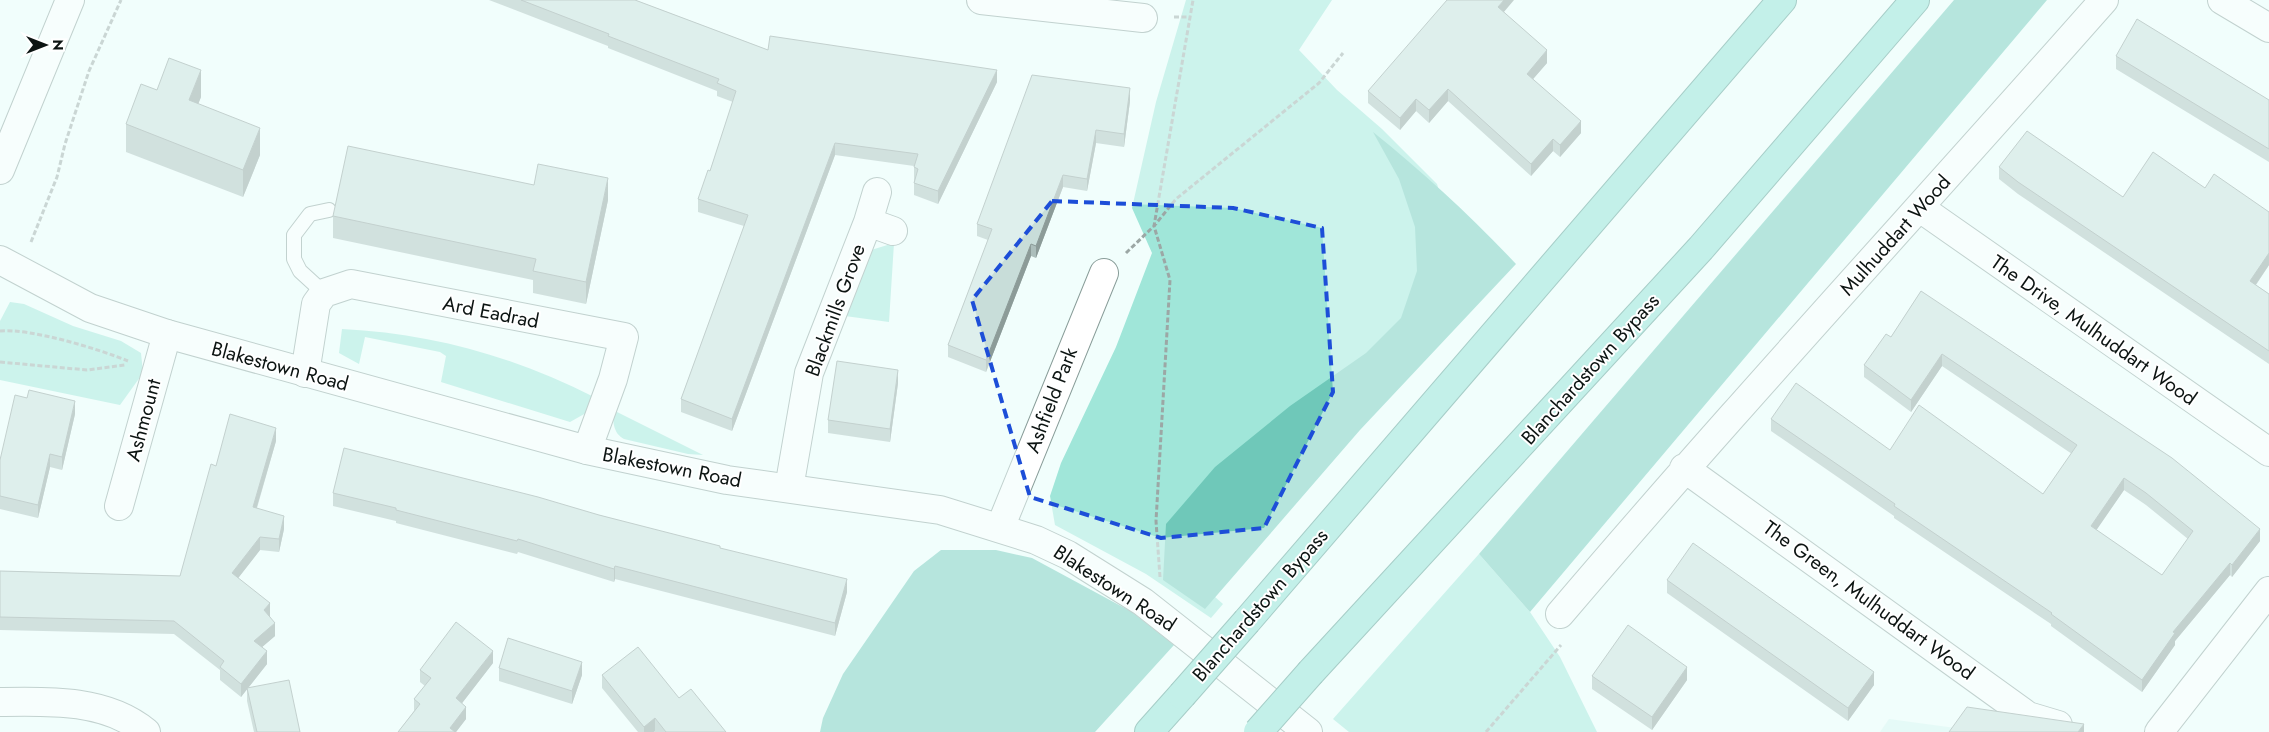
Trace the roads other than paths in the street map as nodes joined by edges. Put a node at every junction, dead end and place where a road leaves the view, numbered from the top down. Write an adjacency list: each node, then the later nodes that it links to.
1 (70, 0): 9 (street)
2 (981, 0): 7 (street)
3 (1782, 0): 29 (highway, Blanchardstown Bypass, bridge)
4 (1915, 0): 30 (highway, Blanchardstown Bypass, bridge)
5 (2104, 0): 11 (street, Mulhuddart Wood)
6 (2222, 0): 8 (street)
7 (1143, 18)
8 (2269, 28)
9 (0, 170)
10 (877, 192): 21 (street, Blackmills Grove)
11 (1920, 208): 19 (street, The Drive, Mulhuddart Wood); 20 (street, Mulhuddart Wood)
12 (329, 210): 15 (lane)
13 (9, 266): 16 (street, Blakestown Road)
14 (1104, 274): 23 (street, Ashfield Park)
15 (324, 293): 17 (street); 18 (street, Ard Eadrad)
16 (167, 334): 17 (street, Blakestown Road); 22 (street, Ashmount)
17 (305, 373): 18 (street, Blakestown Road)
18 (587, 450): 21 (street, Blakestown Road)
19 (2269, 452)
20 (1684, 468): 25 (street, Mulhuddart Wood); 27 (street, The Green, Mulhuddart Wood)
21 (789, 488): 23 (street, Blakestown Road)
22 (119, 506)
23 (1000, 528): 31 (street, Blakestown Road)
24 (2269, 591): 32 (street)
25 (1560, 614)
26 (0, 702): 28 (street)
27 (2058, 725)
28 (146, 732)
29 (1149, 732)
30 (1258, 732)
31 (1308, 732)
32 (2159, 732)

